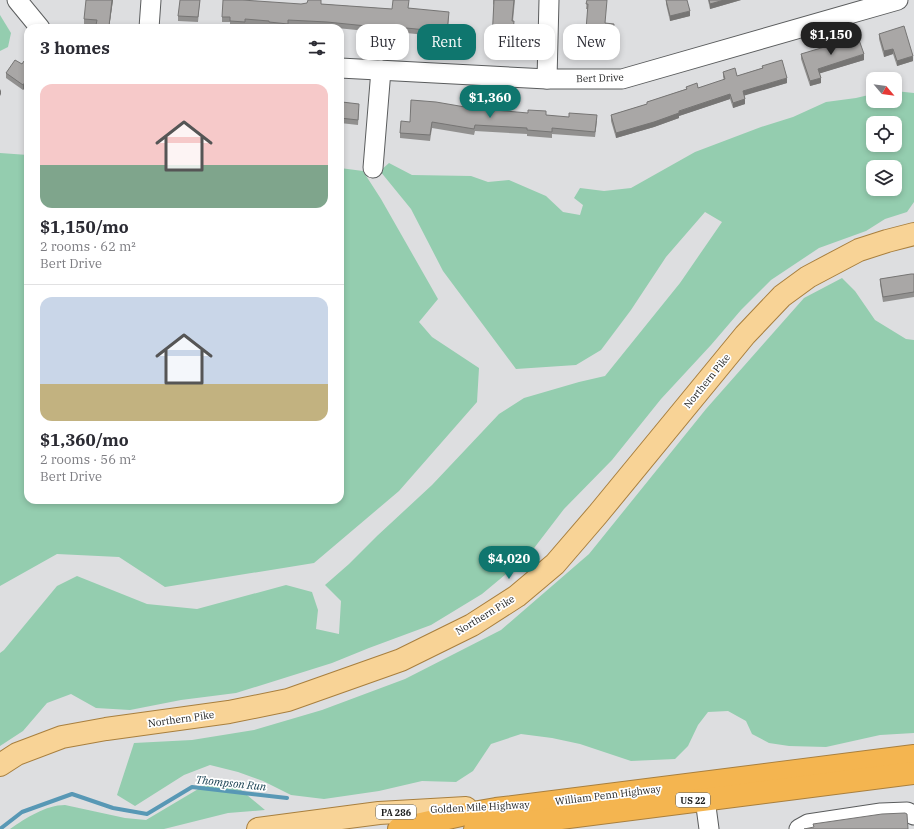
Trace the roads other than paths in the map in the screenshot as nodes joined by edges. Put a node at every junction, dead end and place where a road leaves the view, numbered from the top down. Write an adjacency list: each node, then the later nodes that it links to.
1 (17, 0): 5 (street)
2 (151, 0): 6 (street)
3 (549, 0): 9 (street)
4 (898, 0): 9 (street, Bert Drive)
5 (37, 24)
6 (149, 24)
7 (344, 68): 8 (street, Bert Drive)
8 (380, 70): 9 (street, Bert Drive); 10 (street)
9 (547, 79)
10 (374, 168)
11 (914, 234): 13 (main road, Northern Pike)
12 (914, 756): 16 (highway, William Penn Highway / US 22)
13 (0, 765)
14 (914, 772): 15 (highway, William Penn Highway / US 22)
15 (705, 799): 20 (highway, William Penn Highway / US 22); 21 (street)
16 (535, 804): 18 (main road, Golden Mile Highway / PA 286); 19 (highway, William Penn Highway / US 22)
17 (914, 815): 22 (street)
18 (258, 829)
19 (399, 829)
20 (475, 829)
21 (709, 829)
22 (799, 829)

